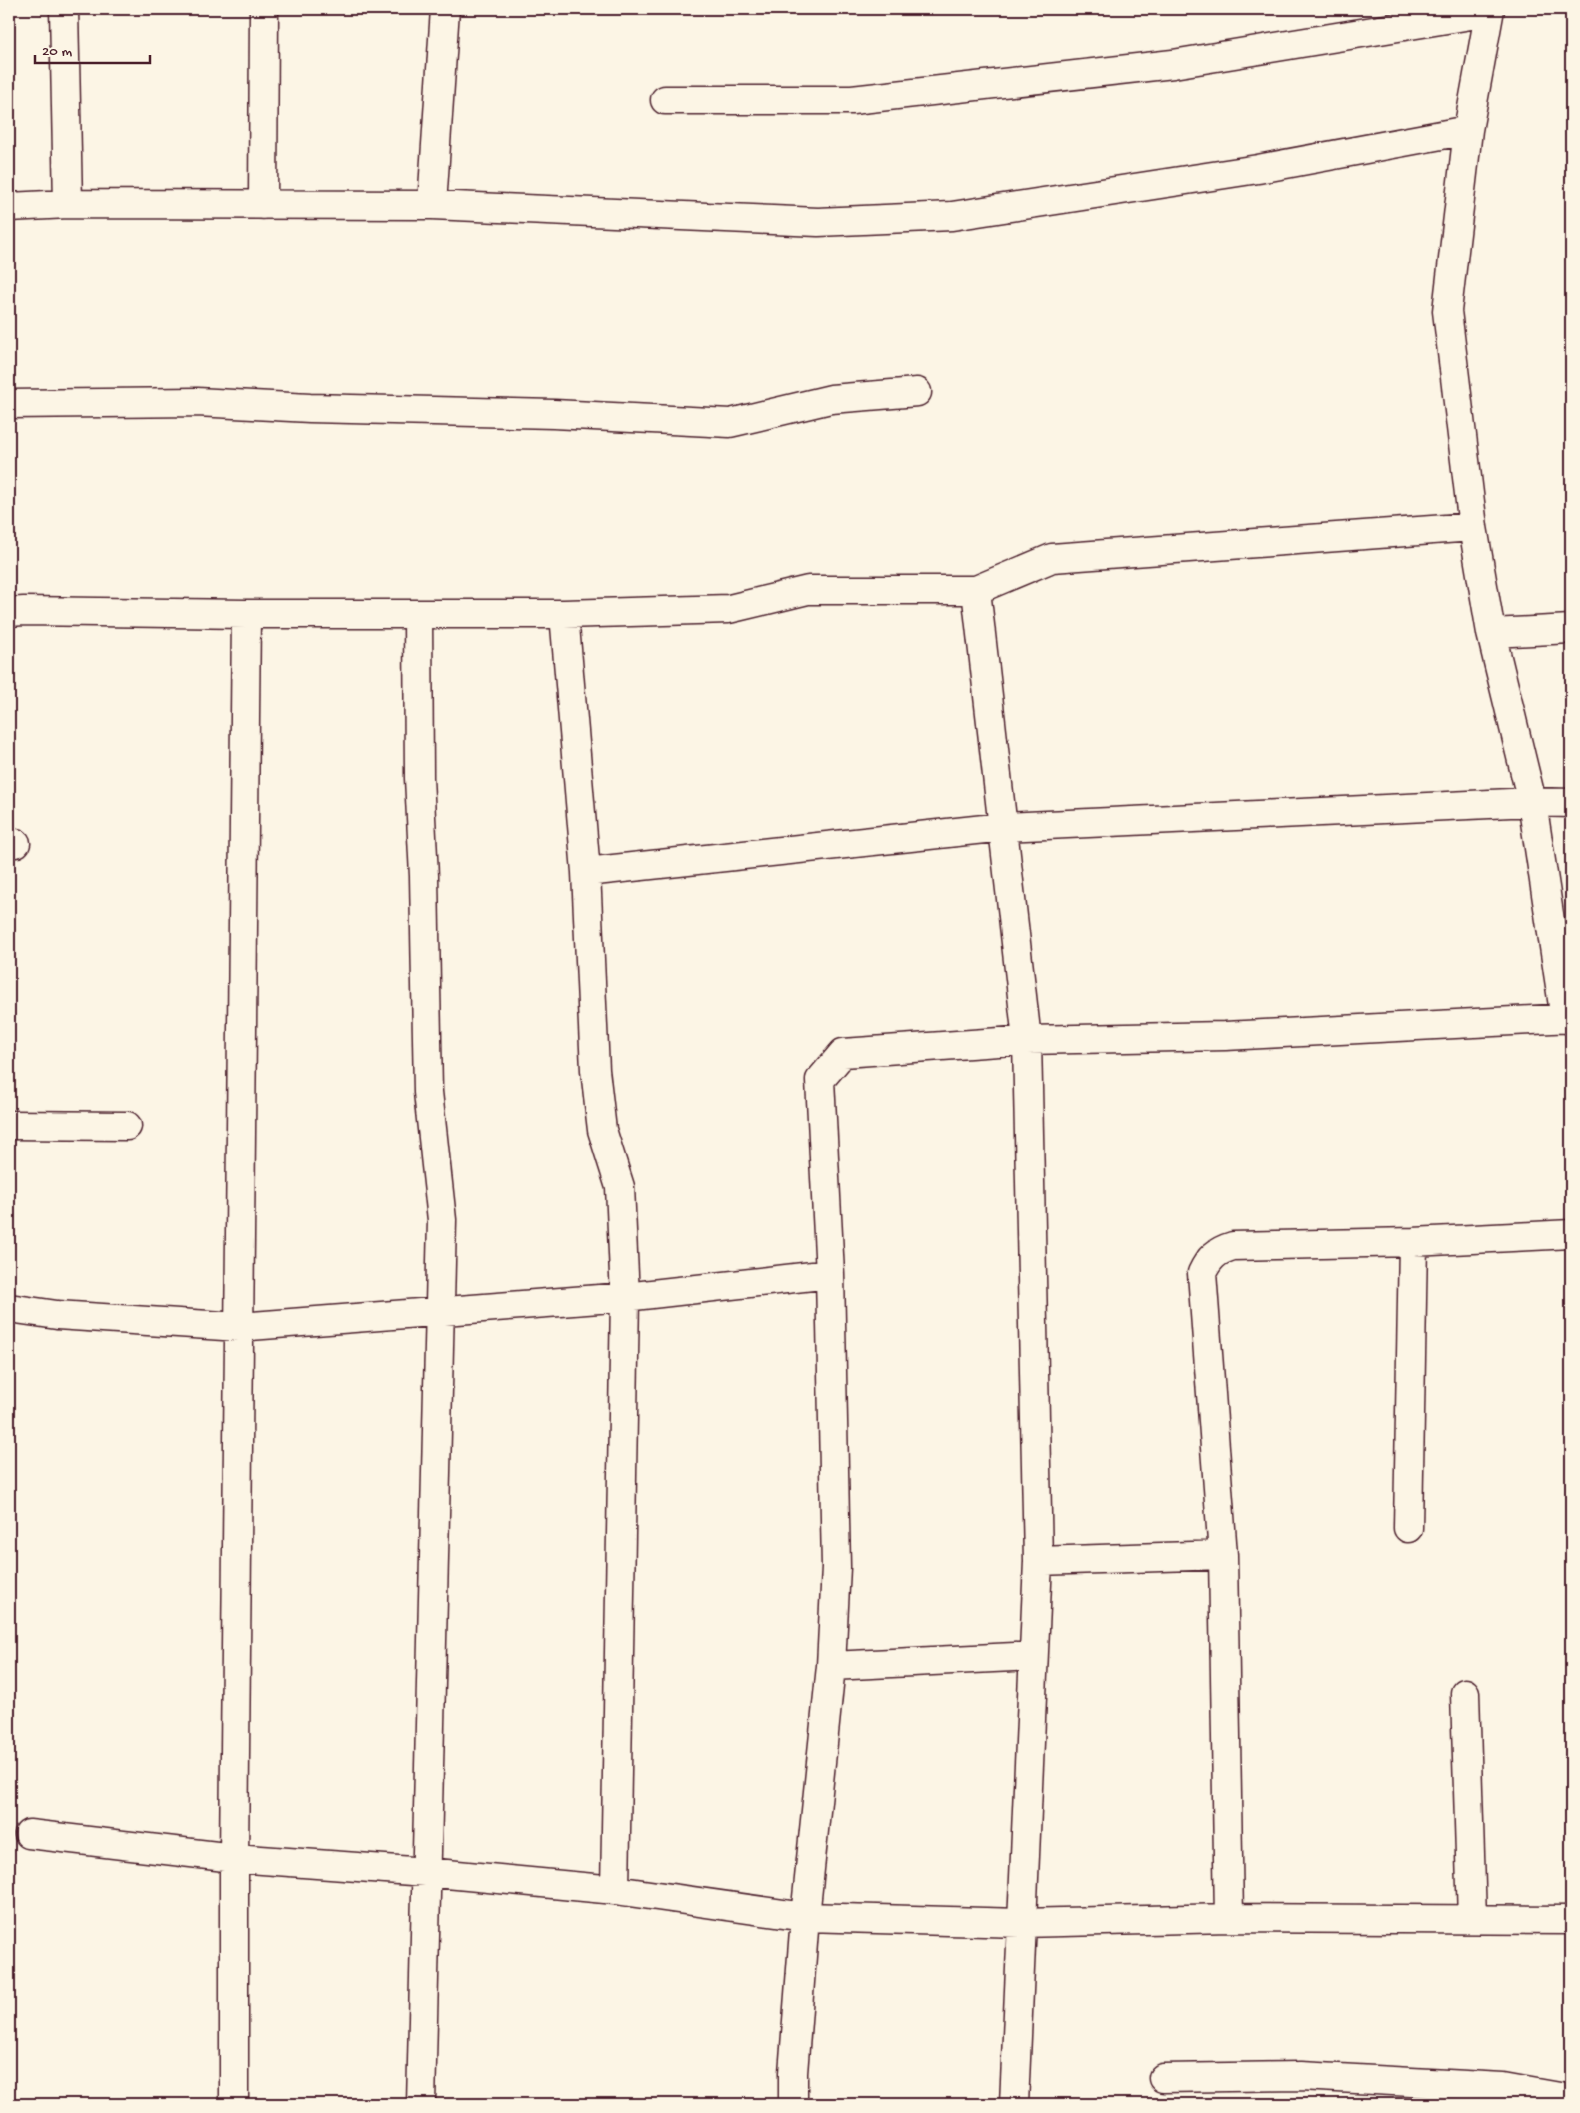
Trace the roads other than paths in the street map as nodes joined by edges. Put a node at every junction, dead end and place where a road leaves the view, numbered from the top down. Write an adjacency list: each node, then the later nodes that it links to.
1 (64, 9): 7 (street)
2 (264, 9): 9 (street)
3 (445, 9): 8 (street)
4 (1490, 10): 5 (street); 6 (street)
5 (665, 100)
6 (1468, 130): 8 (street); 13 (street)
7 (68, 204): 9 (street); 10 (street)
8 (432, 204): 9 (street)
9 (263, 205)
10 (9, 207)
11 (917, 392): 12 (street)
12 (9, 404)
13 (1473, 527): 14 (street); 20 (street)
14 (976, 590): 18 (street); 23 (street)
15 (9, 612): 16 (street)
16 (246, 614): 17 (street); 35 (street)
17 (418, 614): 18 (street); 34 (street)
18 (564, 614): 24 (street)
19 (1571, 629): 20 (street)
20 (1491, 633): 21 (street)
21 (1532, 802): 22 (street); 23 (street); 25 (street)
22 (1571, 803)
23 (1002, 827): 24 (street); 26 (street)
24 (586, 872): 32 (street)
25 (1568, 1019): 26 (street)
26 (1027, 1040): 31 (street); 38 (street)
27 (9, 1125): 28 (street)
28 (127, 1126)
29 (1571, 1234): 30 (street)
30 (1413, 1242): 36 (street); 37 (street)
31 (830, 1274): 32 (street); 40 (street)
32 (625, 1297): 34 (street); 45 (street)
33 (9, 1308): 35 (street)
34 (440, 1312): 35 (street); 44 (street)
35 (239, 1327): 43 (street)
36 (1408, 1528)
37 (1223, 1555): 38 (street); 47 (street)
38 (1038, 1561): 39 (street)
39 (1033, 1656): 40 (street); 50 (street)
40 (831, 1666): 46 (street)
41 (1465, 1693): 48 (street)
42 (29, 1834): 43 (street)
43 (234, 1858): 44 (street); 54 (street)
44 (426, 1872): 45 (street); 55 (street)
45 (615, 1890): 46 (street)
46 (805, 1917): 50 (street); 56 (street)
47 (1229, 1918): 48 (street); 50 (street)
48 (1472, 1918): 49 (street)
49 (1571, 1920)
50 (1021, 1923): 57 (street)
51 (1162, 2078): 52 (street)
52 (1503, 2096): 53 (street)
53 (1571, 2098)
54 (234, 2104)
55 (421, 2104)
56 (793, 2104)
57 (1014, 2104)

